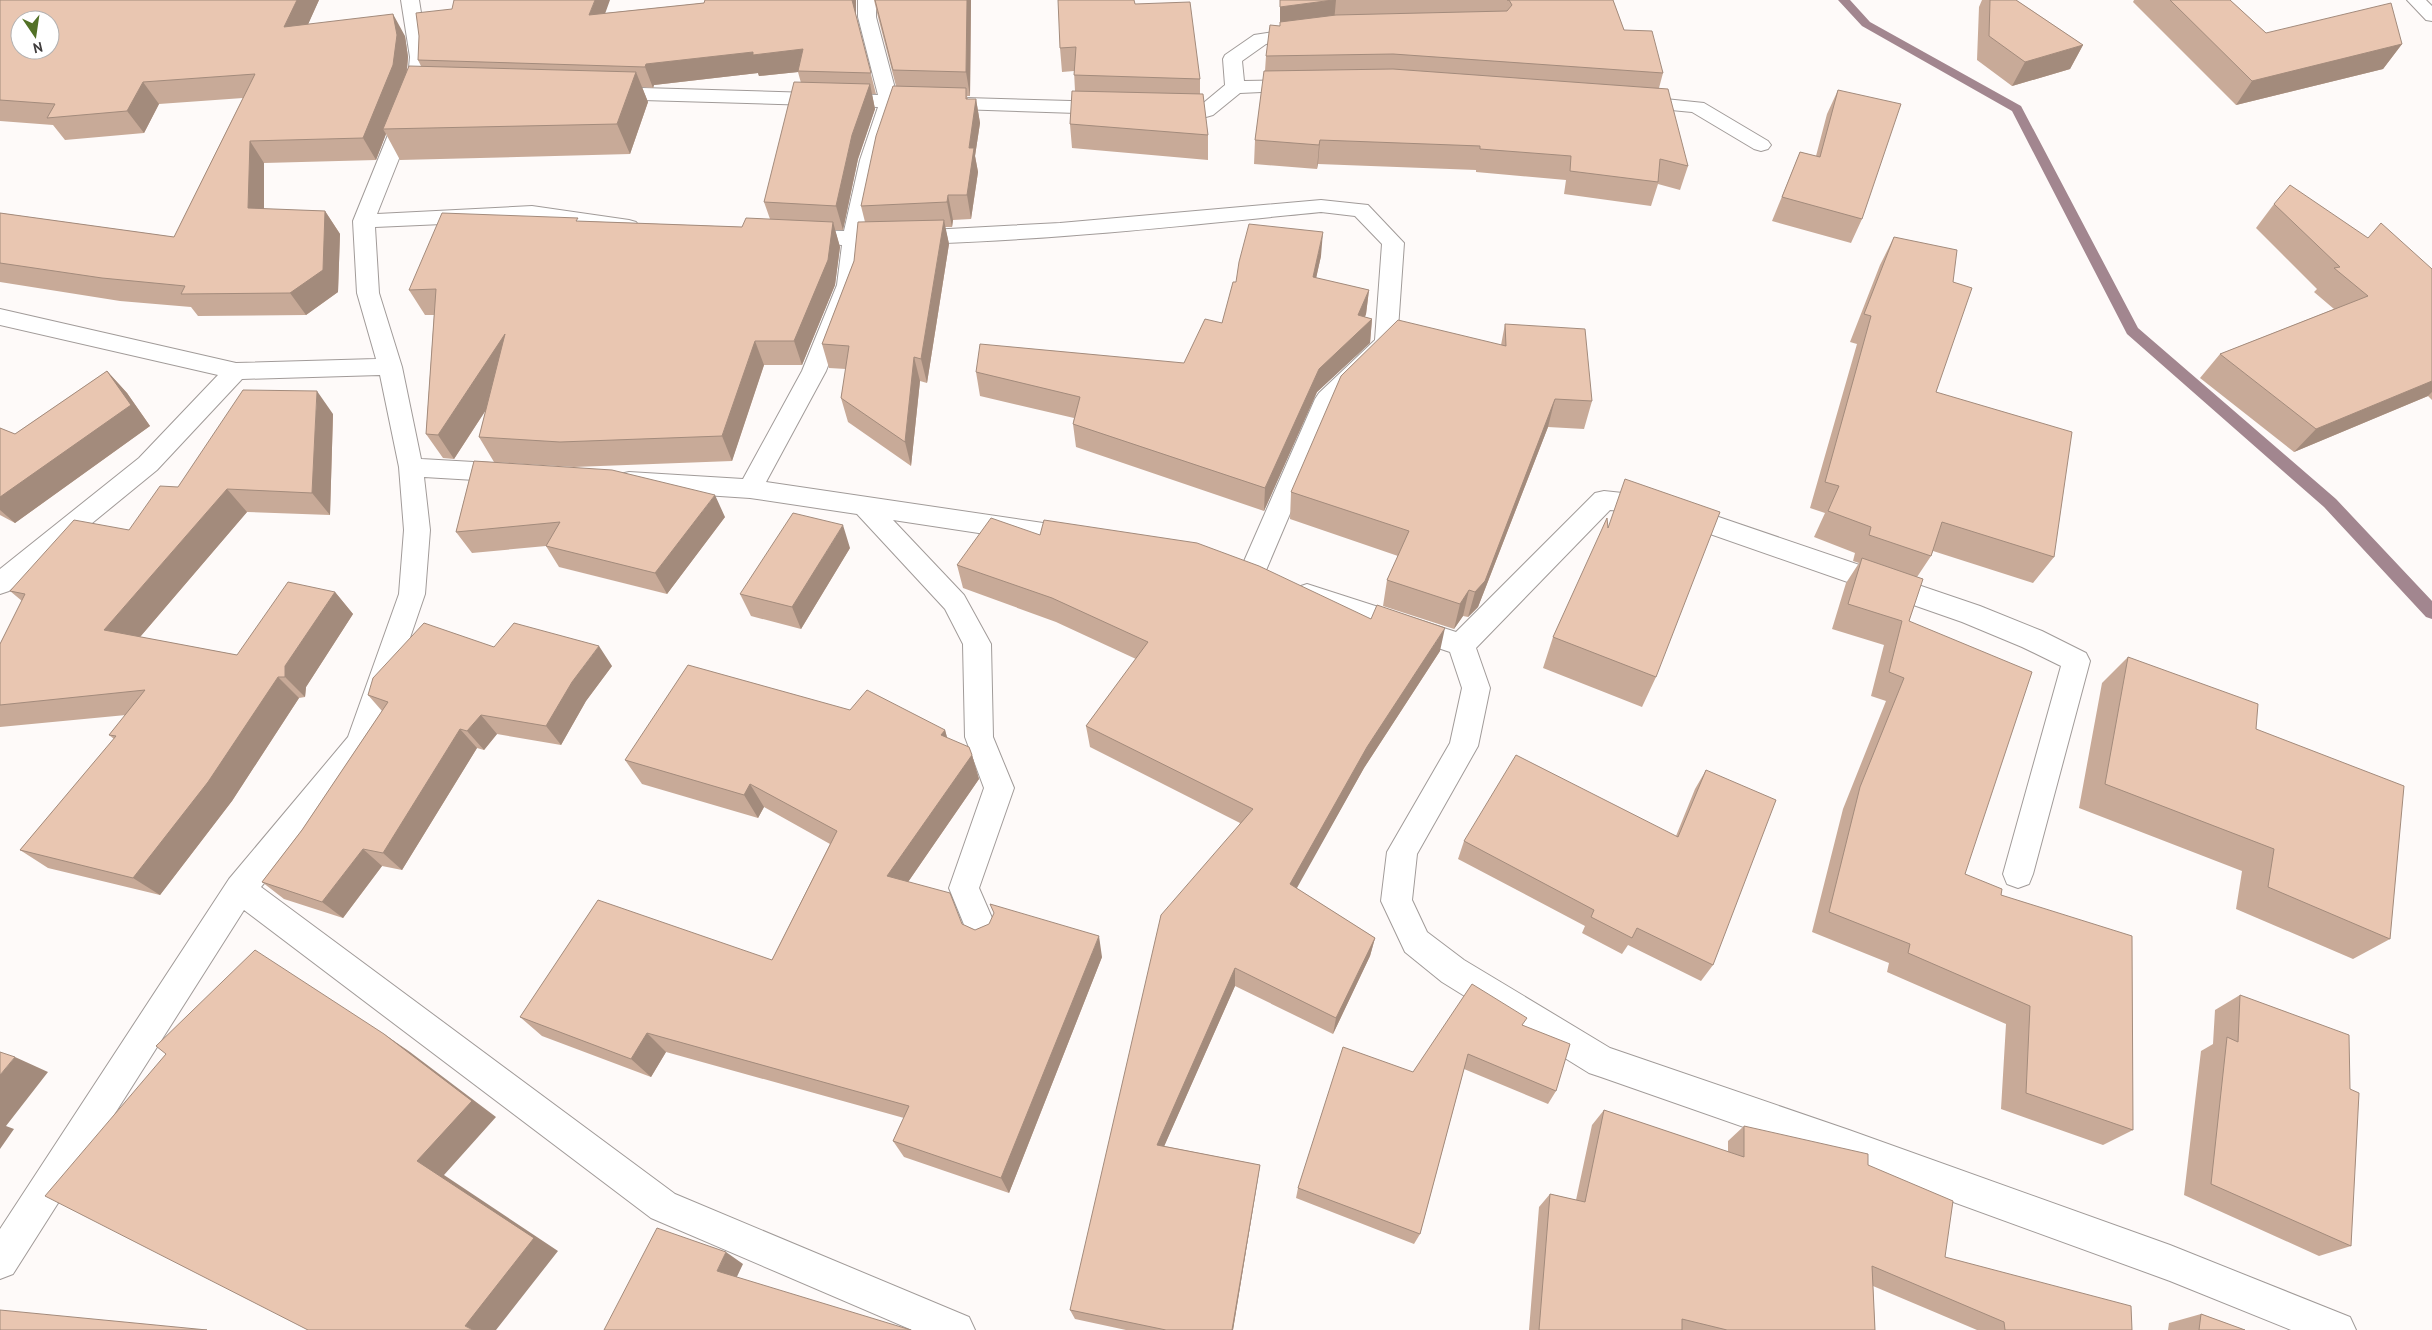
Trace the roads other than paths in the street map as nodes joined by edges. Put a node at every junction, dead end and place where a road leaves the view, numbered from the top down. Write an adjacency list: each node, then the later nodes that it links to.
1 (410, 0): 14 (street)
2 (867, 0): 10 (street)
3 (2416, 0): 4 (street)
4 (2432, 16)
5 (1325, 31): 7 (street)
6 (1312, 86): 7 (street)
7 (1235, 87): 12 (street)
8 (594, 93): 10 (street)
9 (1618, 101): 13 (street)
10 (889, 102): 11 (street); 17 (street)
11 (1127, 109)
12 (1147, 110)
13 (1761, 145)
14 (364, 221): 15 (street); 19 (street)
15 (650, 230)
16 (776, 236): 17 (street)
17 (853, 239): 24 (street); 28 (street)
18 (0, 317): 20 (street)
19 (390, 367): 20 (street); 21 (street)
20 (236, 371): 27 (street)
21 (410, 467): 22 (street); 30 (street)
22 (527, 474)
23 (605, 479): 24 (street)
24 (750, 489): 25 (street)
25 (864, 507): 26 (street); 31 (street)
26 (1105, 542)
27 (0, 584)
28 (1461, 645): 29 (street); 34 (street)
29 (2018, 874)
30 (240, 889): 32 (street); 33 (street)
31 (983, 934)
32 (0, 1261)
33 (956, 1330)
34 (2338, 1330)

